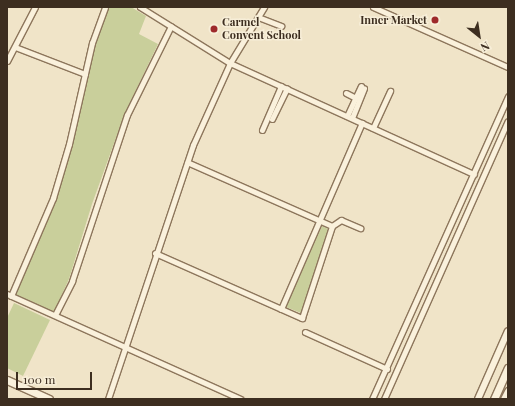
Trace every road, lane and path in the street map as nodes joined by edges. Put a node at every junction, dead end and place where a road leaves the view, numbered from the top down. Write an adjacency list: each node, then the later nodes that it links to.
1 (36, 7): 9 (street)
2 (105, 7): 13 (street)
3 (140, 7): 7 (street)
4 (264, 7): 6 (street)
5 (373, 7): 12 (street)
6 (258, 17): 8 (street); 11 (street)
7 (171, 26): 11 (street); 34 (street)
8 (281, 26)
9 (15, 47): 10 (street); 13 (street)
10 (7, 61)
11 (230, 63): 14 (street); 26 (street)
12 (508, 67)
13 (85, 74): 32 (street)
14 (281, 86): 15 (street); 25 (street)
15 (287, 88): 20 (street); 21 (street)
16 (390, 91): 24 (street)
17 (346, 93): 19 (street)
18 (508, 96): 27 (street)
19 (356, 98): 20 (street); 20 (street)
20 (350, 117): 23 (street)
21 (272, 119)
22 (508, 121): 46 (street)
23 (362, 123): 24 (street); 28 (street)
24 (373, 128): 27 (street)
25 (262, 130)
26 (187, 162): 28 (street); 31 (street)
27 (474, 174): 39 (street)
28 (319, 220): 29 (street); 33 (street)
29 (332, 226): 30 (street); 33 (street)
30 (360, 228)
31 (155, 253): 33 (street); 37 (street)
32 (9, 295): 34 (street)
33 (281, 309)
34 (55, 315): 37 (street)
35 (508, 331): 47 (street)
36 (305, 332): 39 (street)
37 (127, 348): 43 (street); 44 (street)
38 (508, 368): 48 (main road)
39 (387, 369): 45 (street)
40 (7, 380): 42 (main road)
41 (508, 390): 49 (main road)
42 (49, 399)
43 (108, 399)
44 (241, 399)
45 (372, 399)
46 (384, 399)
47 (478, 399)
48 (494, 399)
49 (504, 399)

